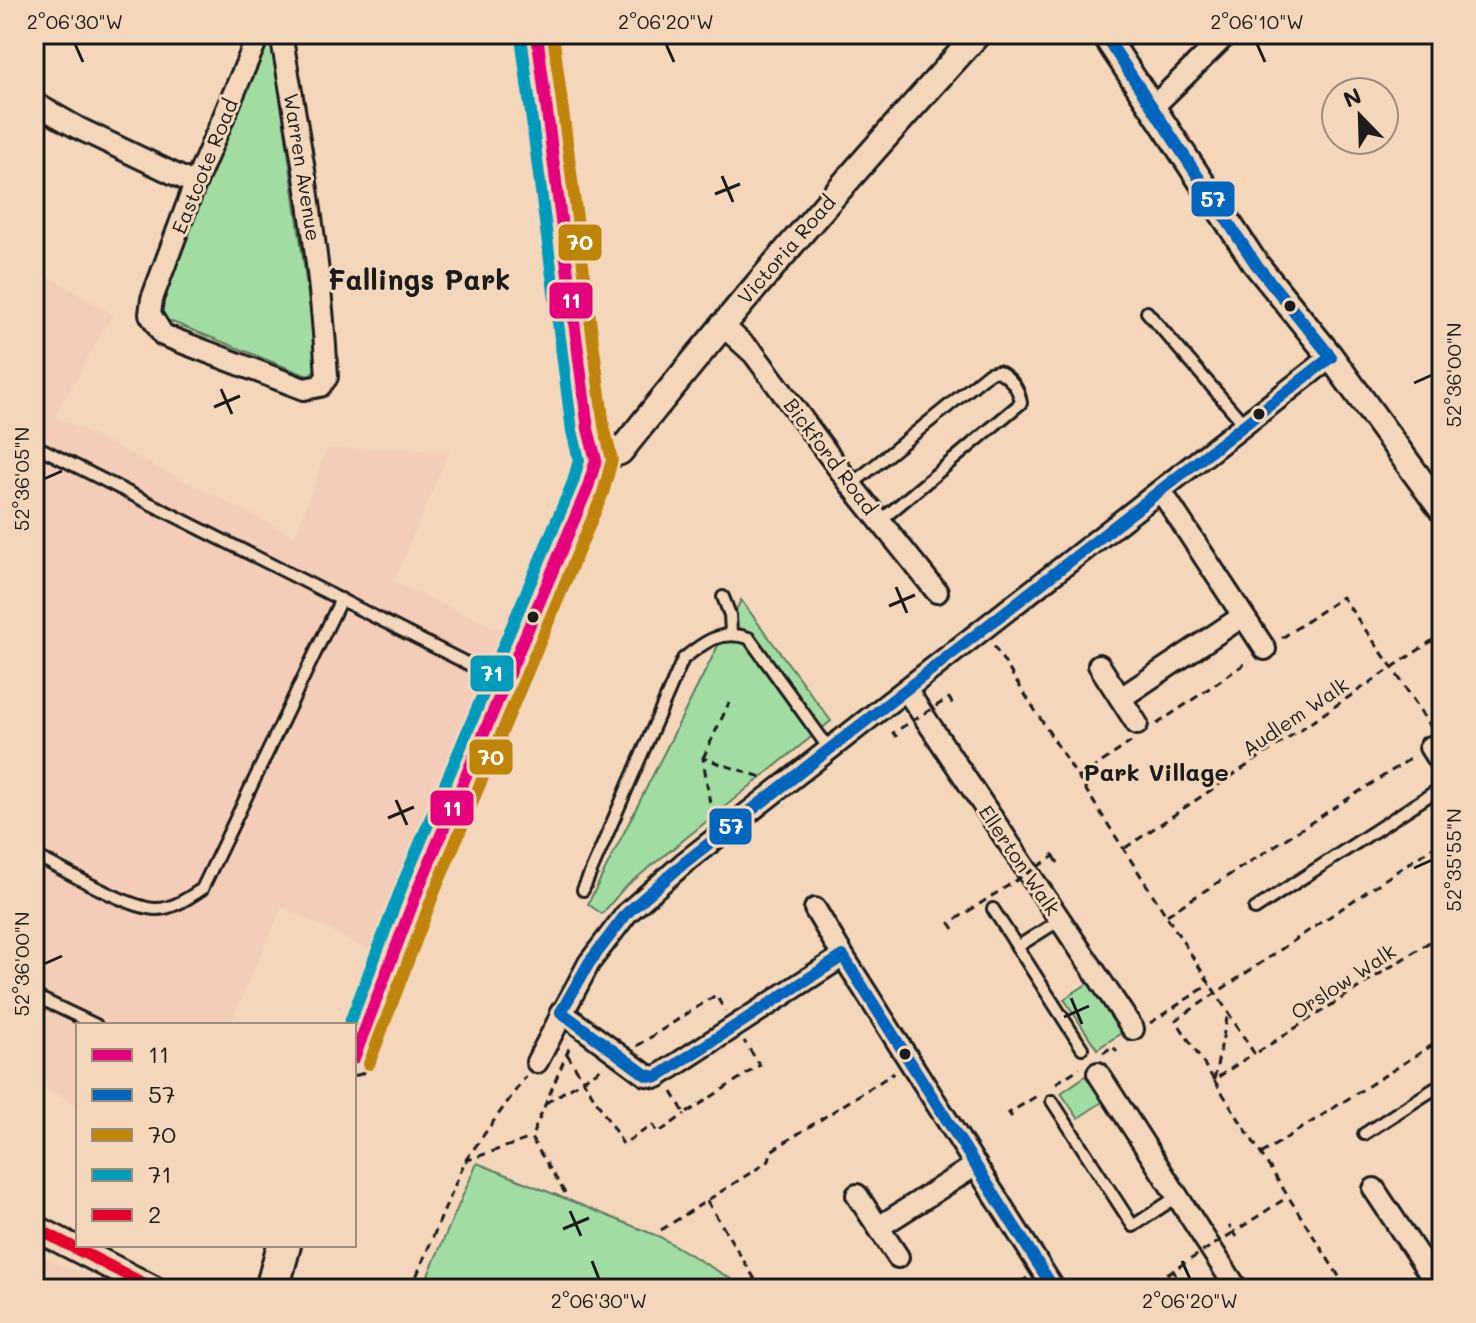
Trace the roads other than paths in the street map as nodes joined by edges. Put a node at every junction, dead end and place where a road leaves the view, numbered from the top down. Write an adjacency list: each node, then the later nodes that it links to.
1 (259, 34): 9 (street, Eastcote Road)
2 (281, 34): 10 (street, Warren Avenue)
3 (537, 34): 16 (highway)
4 (978, 34): 12 (street, Victoria Road)
5 (1104, 34): 8 (street)
6 (1227, 34): 8 (street)
7 (34, 103): 9 (street)
8 (1153, 107): 13 (street)
9 (195, 184): 10 (street, Eastcote Road)
10 (152, 299)
11 (1147, 312): 14 (lane)
12 (721, 324): 16 (street, Victoria Road); 17 (street, Bickford Road)
13 (1331, 357): 14 (street); 19 (street)
14 (1245, 425): 18 (street)
15 (34, 445): 23 (lane)
16 (596, 460): 28 (highway)
17 (851, 485): 20 (street, Bickford Road); 20 (lane)
18 (1161, 491): 24 (street); 29 (street)
19 (1442, 510)
20 (880, 521): 21 (street, Bickford Road)
21 (937, 592)
22 (723, 597): 25 (lane)
23 (341, 599): 28 (lane); 36 (lane)
24 (1243, 616): 26 (street); 30 (street)
25 (731, 633): 33 (lane); 37 (lane)
26 (1265, 649)
27 (1099, 665): 30 (street)
28 (507, 683): 49 (highway)
29 (907, 691): 33 (street); 41 (street, Ellerton Walk)
30 (1121, 698): 31 (street)
31 (1144, 729)
32 (1430, 747): 34 (street)
33 (830, 750): 45 (street)
34 (1442, 766)
35 (1442, 787): 40 (lane)
36 (34, 855)
37 (583, 890)
38 (815, 909): 43 (street)
39 (993, 909): 42 (lane)
40 (1255, 909)
41 (1060, 920): 42 (lane); 47 (street, Ellerton Walk)
42 (1017, 947): 48 (lane)
43 (843, 956): 45 (street); 55 (street)
44 (35, 999): 46 (lane)
45 (561, 1012): 50 (street)
46 (91, 1023)
47 (1140, 1027)
48 (1082, 1048)
49 (356, 1053)
50 (537, 1062)
51 (1098, 1073): 58 (street)
52 (1442, 1084): 54 (lane)
53 (1052, 1101): 58 (lane)
54 (1364, 1134)
55 (976, 1165): 60 (street); 66 (street)
56 (1374, 1189): 68 (street)
57 (857, 1195): 60 (street)
58 (1178, 1196): 67 (street)
59 (34, 1227): 63 (street)
60 (879, 1227): 62 (street)
61 (283, 1247): 65 (highway)
62 (898, 1257)
63 (134, 1284): 64 (street)
64 (154, 1289)
65 (272, 1289)
66 (1054, 1289)
67 (1237, 1289)
68 (1440, 1289)

